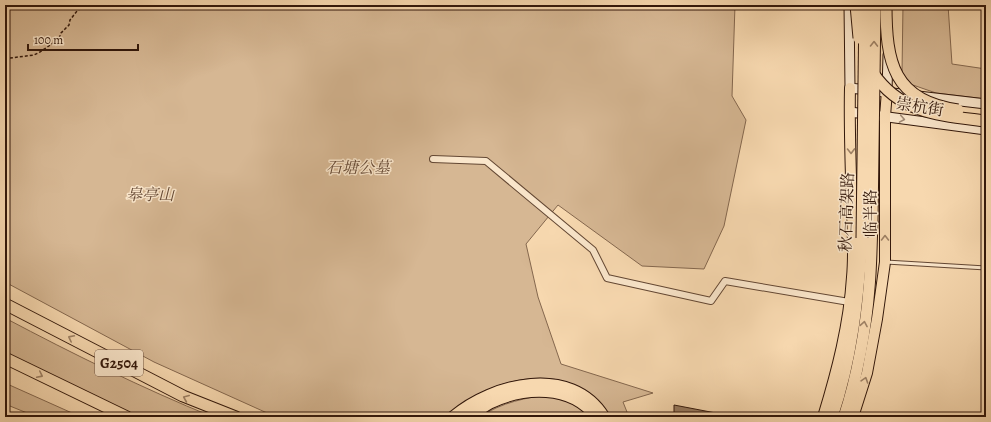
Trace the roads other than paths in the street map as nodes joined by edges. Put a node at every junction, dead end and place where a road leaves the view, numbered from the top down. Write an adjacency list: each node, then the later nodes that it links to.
1 (849, 5): 7 (main road, 临半路)
2 (856, 5): 14 (highway, bridge)
3 (865, 5): 11 (highway, 秋石高架路, bridge)
4 (875, 5): 30 (highway, 秋石高架路, one-way to 4, bridge)
5 (886, 5): 12 (highway, bridge)
6 (890, 5): 8 (main road, 临半路)
7 (850, 88): 8 (main road, 崇杭街); 10 (main road, 临半路)
8 (887, 91): 9 (main road, 崇杭街); 13 (main road, 临半路)
9 (986, 104)
10 (850, 112): 11 (main road, 崇杭街); 19 (main road, 临半路, one-way to 19)
11 (864, 113): 13 (main road, 崇杭街); 29 (highway, 秋石高架路, bridge)
12 (986, 114)
13 (885, 116): 15 (main road, 崇杭街, one-way to 15); 17 (main road, 临半路, one-way to 13)
14 (986, 121)
15 (986, 130)
16 (434, 159): 19 (street)
17 (886, 262): 18 (lane); 31 (main road, 临半路, one-way to 17)
18 (986, 268)
19 (849, 302): 28 (main road, 临半路)
20 (5, 304): 23 (highway, G2504, one-way to 20)
21 (5, 358): 22 (highway, G2504, one-way to 22)
22 (128, 417)
23 (236, 417)
24 (453, 417): 27 (highway)
25 (469, 417): 26 (highway)
26 (596, 417)
27 (604, 417)
28 (823, 417)
29 (832, 417)
30 (844, 417)
31 (853, 417)

